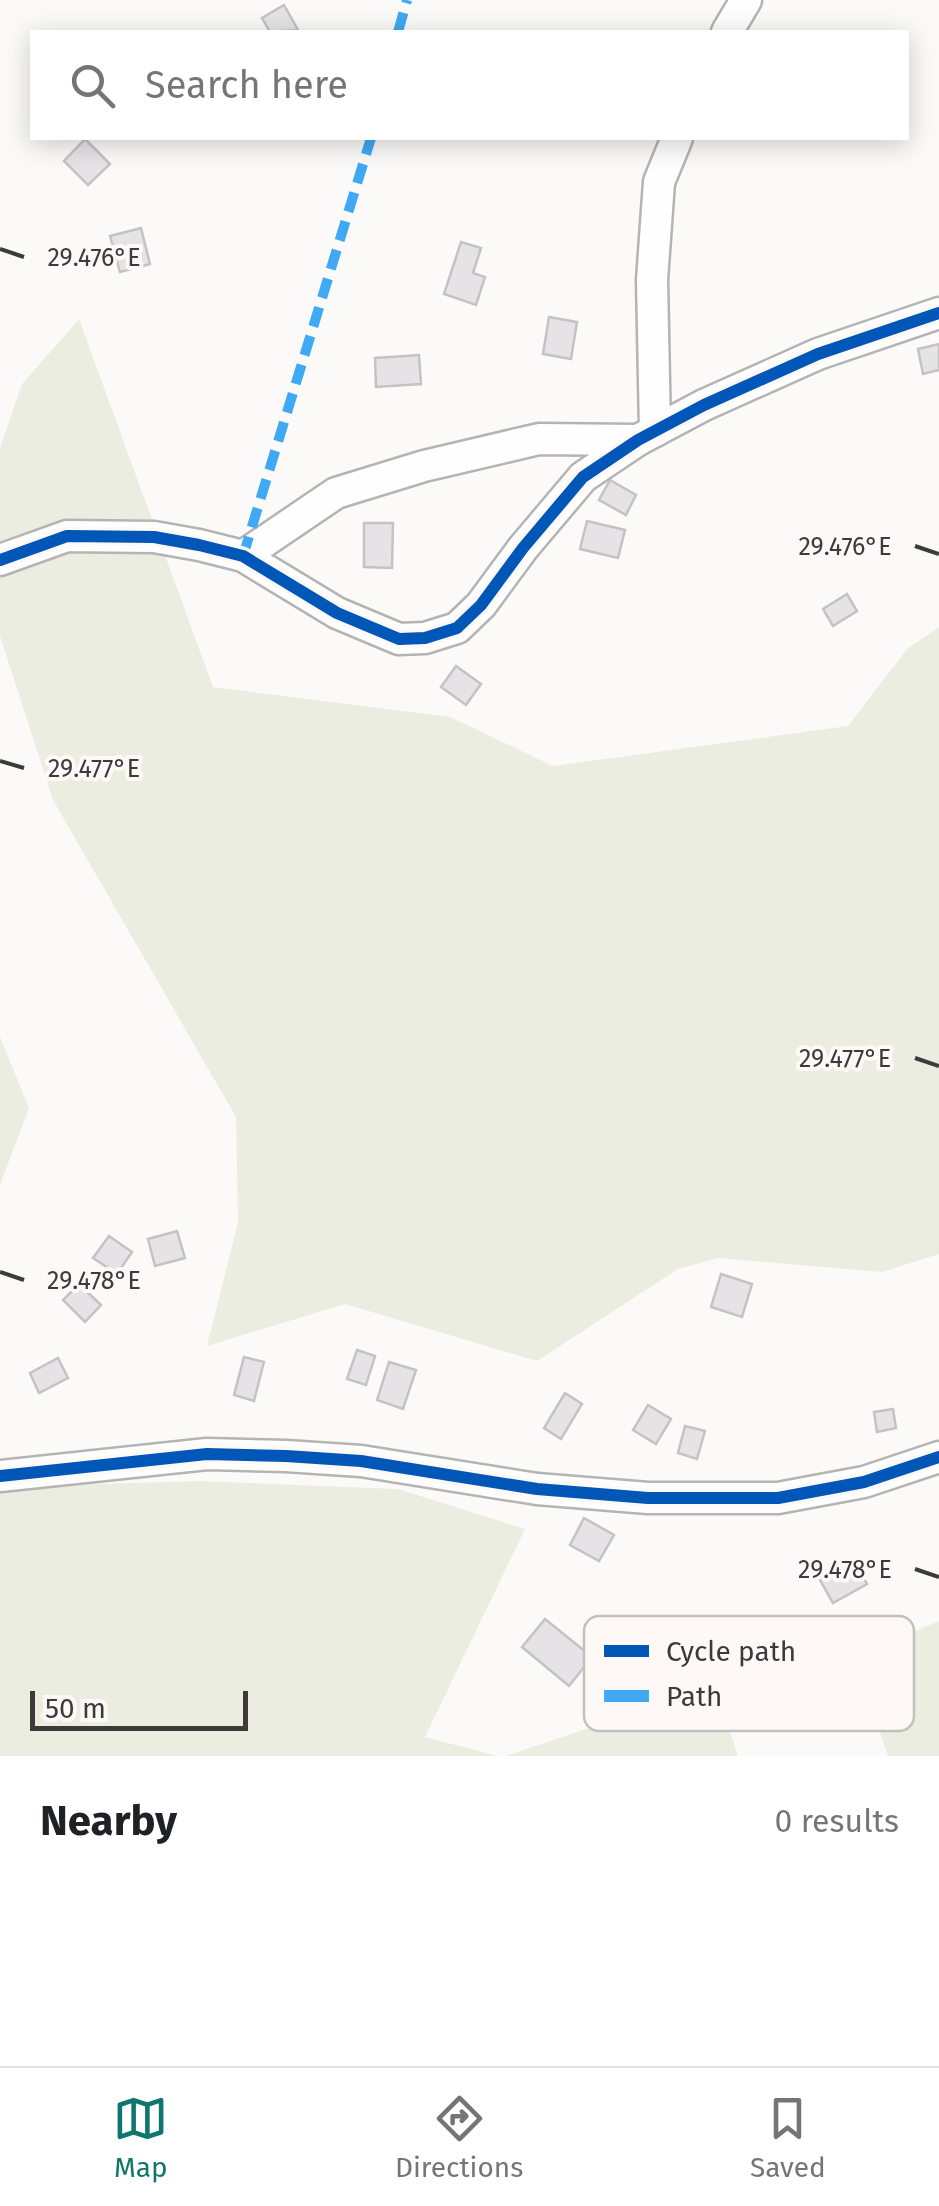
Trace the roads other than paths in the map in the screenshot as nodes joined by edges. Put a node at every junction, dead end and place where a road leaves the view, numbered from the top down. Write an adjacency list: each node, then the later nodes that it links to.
1 (746, 0): 2 (street)
2 (728, 30)
3 (676, 140): 5 (street)
4 (939, 313): 5 (street)
5 (646, 436): 6 (street); 6 (street)
6 (243, 556): 7 (street)
7 (0, 560)
8 (939, 1457): 9 (street)
9 (0, 1476)

